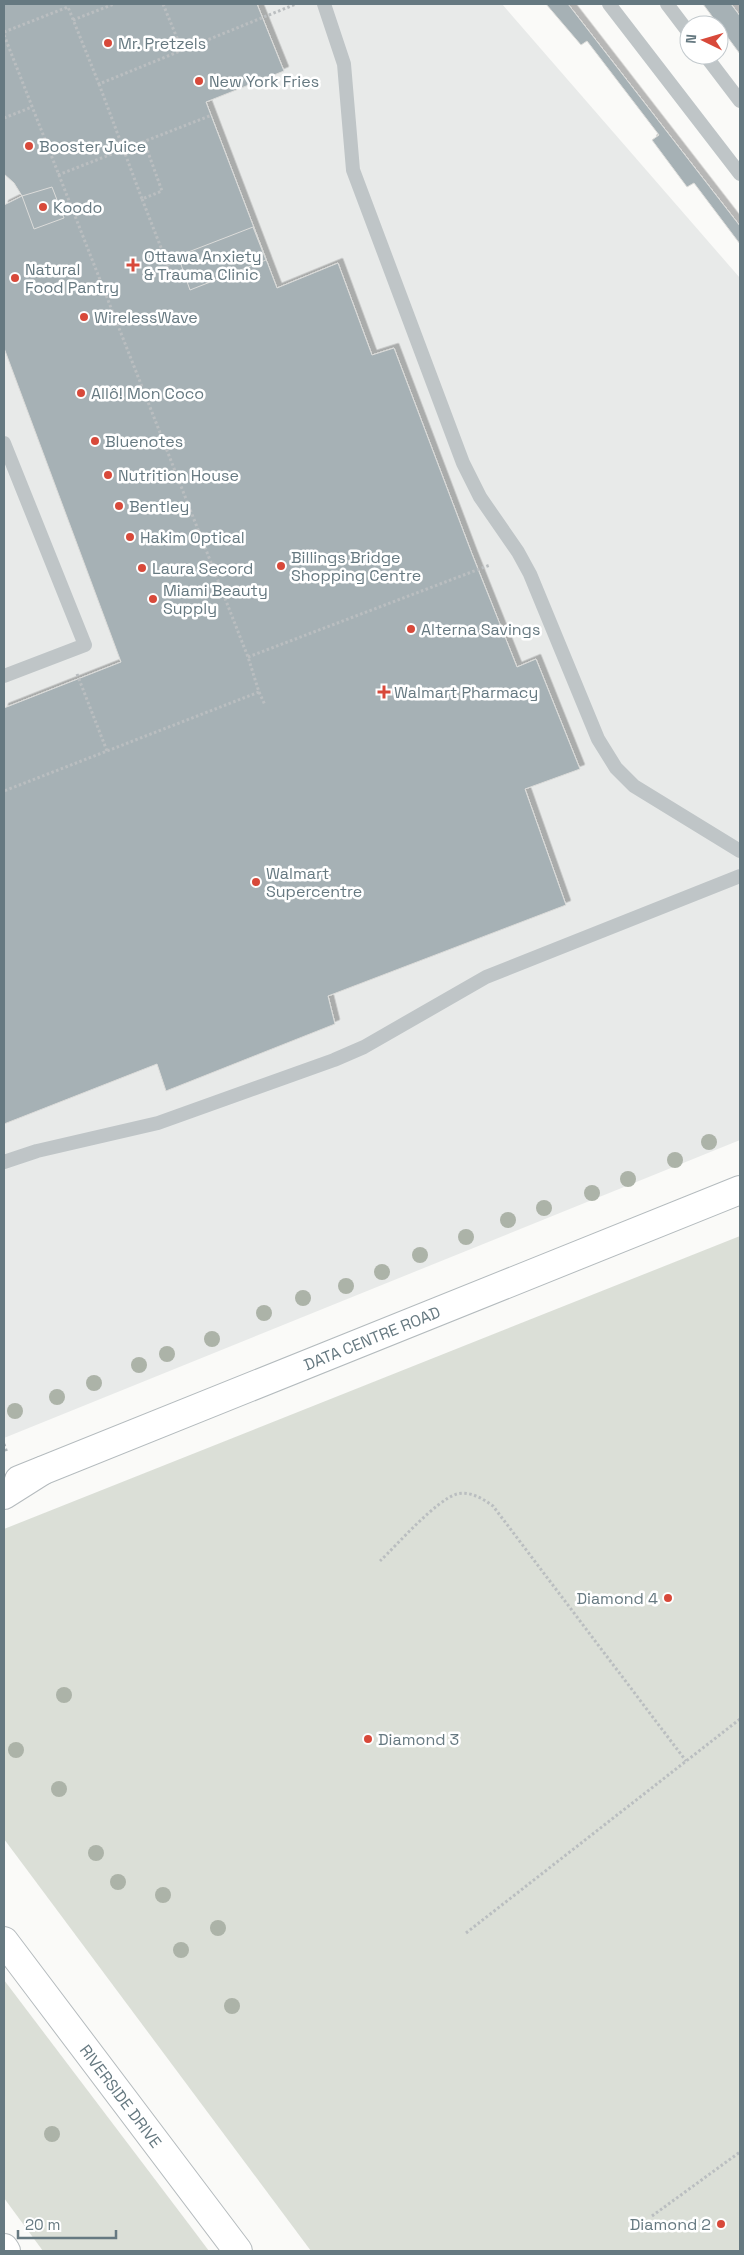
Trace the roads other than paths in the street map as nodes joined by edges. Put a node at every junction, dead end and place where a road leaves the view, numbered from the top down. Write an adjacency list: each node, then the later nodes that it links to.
1 (324, 4): 10 (lane)
2 (609, 4): 7 (lane)
3 (667, 4): 4 (lane)
4 (679, 20)
5 (713, 65): 6 (lane)
6 (740, 101)
7 (740, 174)
8 (4, 444): 9 (lane)
9 (4, 676)
10 (740, 852)
11 (740, 876): 12 (lane)
12 (4, 1162)
13 (740, 1190): 14 (main road, DATA CENTRE ROAD)
14 (42, 1471): 15 (main road); 16 (main road, DATA CENTRE ROAD); 17 (main road)
15 (4, 1480)
16 (4, 1486)
17 (4, 1495)
18 (4, 1941): 21 (main road, RIVERSIDE DRIVE)
19 (4, 2248): 20 (main road)
20 (6, 2251)
21 (238, 2251)

